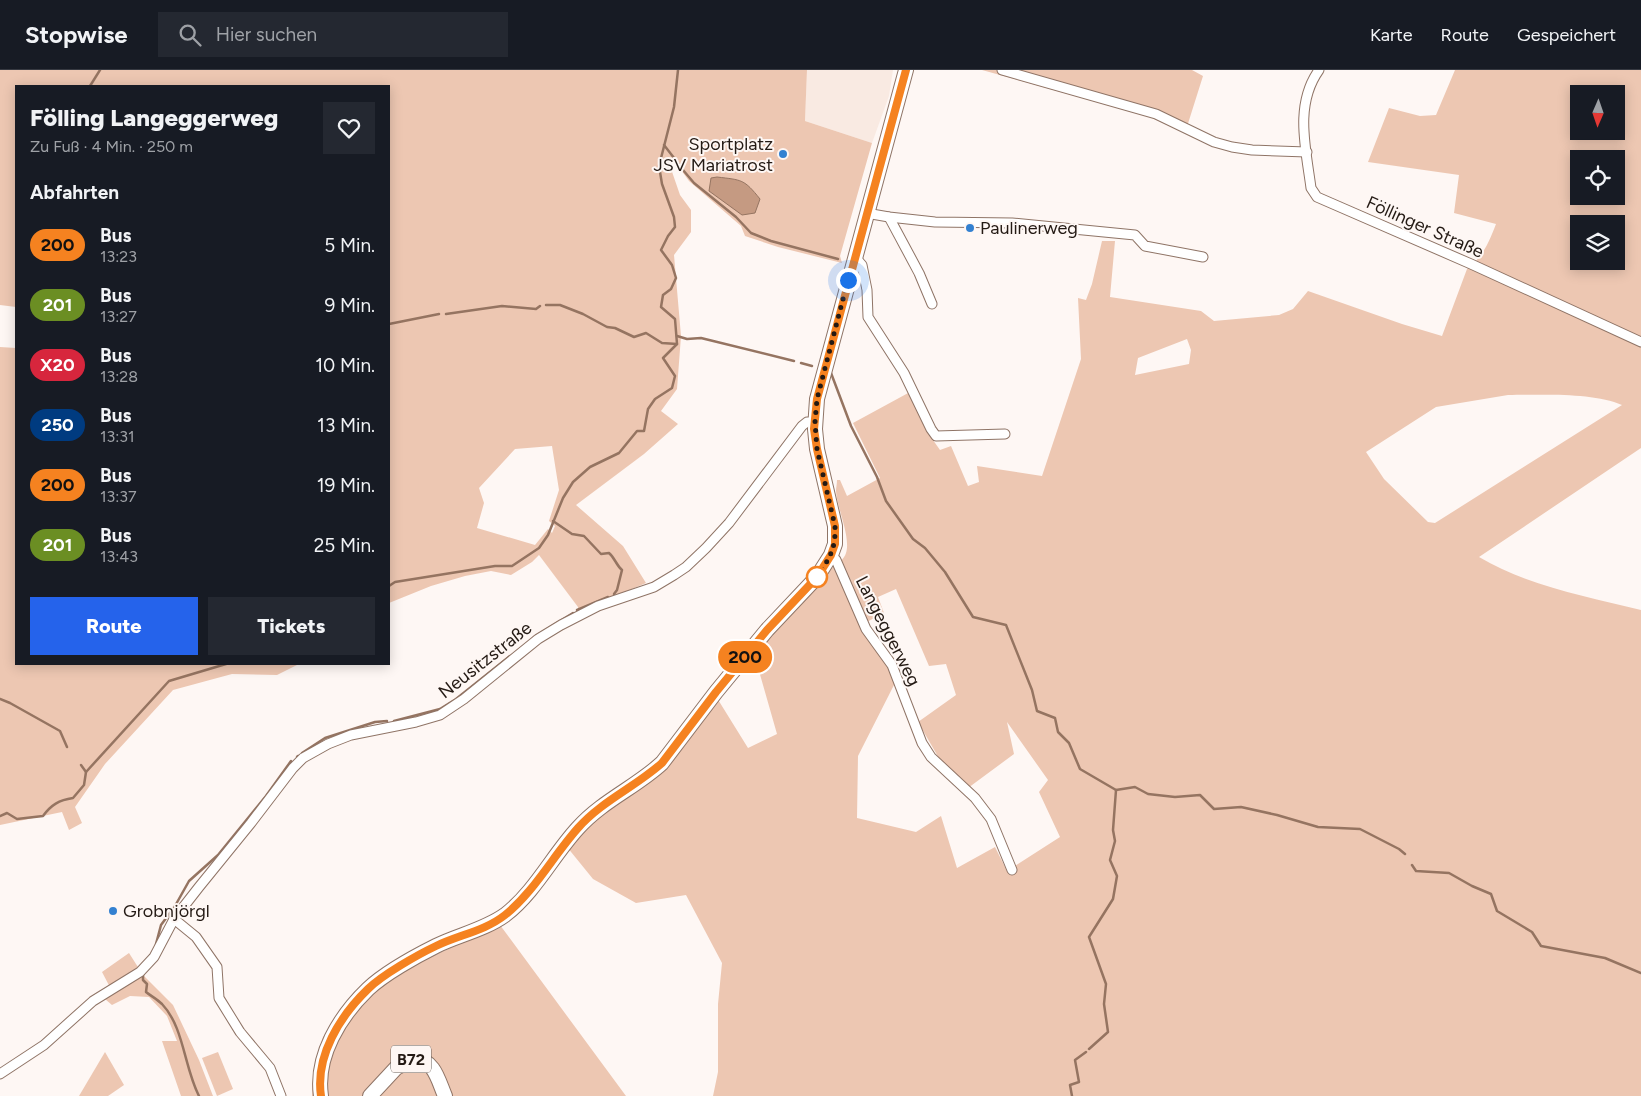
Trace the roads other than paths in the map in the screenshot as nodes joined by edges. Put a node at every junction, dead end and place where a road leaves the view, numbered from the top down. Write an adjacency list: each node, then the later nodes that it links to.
1 (906, 70): 5 (main road)
2 (1002, 70): 4 (street)
3 (1319, 70): 4 (street, Föllinger Straße)
4 (1307, 152): 10 (street, Föllinger Straße)
5 (866, 213): 6 (street); 8 (main road)
6 (889, 217): 7 (street); 9 (street)
7 (1203, 257)
8 (854, 258): 11 (main road); 12 (street)
9 (932, 304)
10 (1641, 342)
11 (815, 422): 13 (main road); 15 (street, Neusitzstraße)
12 (1005, 434)
13 (831, 555): 14 (street, Langeggerweg); 18 (main road)
14 (1012, 870)
15 (174, 919): 16 (street, Neusitzstraße); 17 (street)
16 (0, 1074)
17 (280, 1096)
18 (321, 1096)
19 (370, 1096): 20 (main road, B72)
20 (445, 1096)

